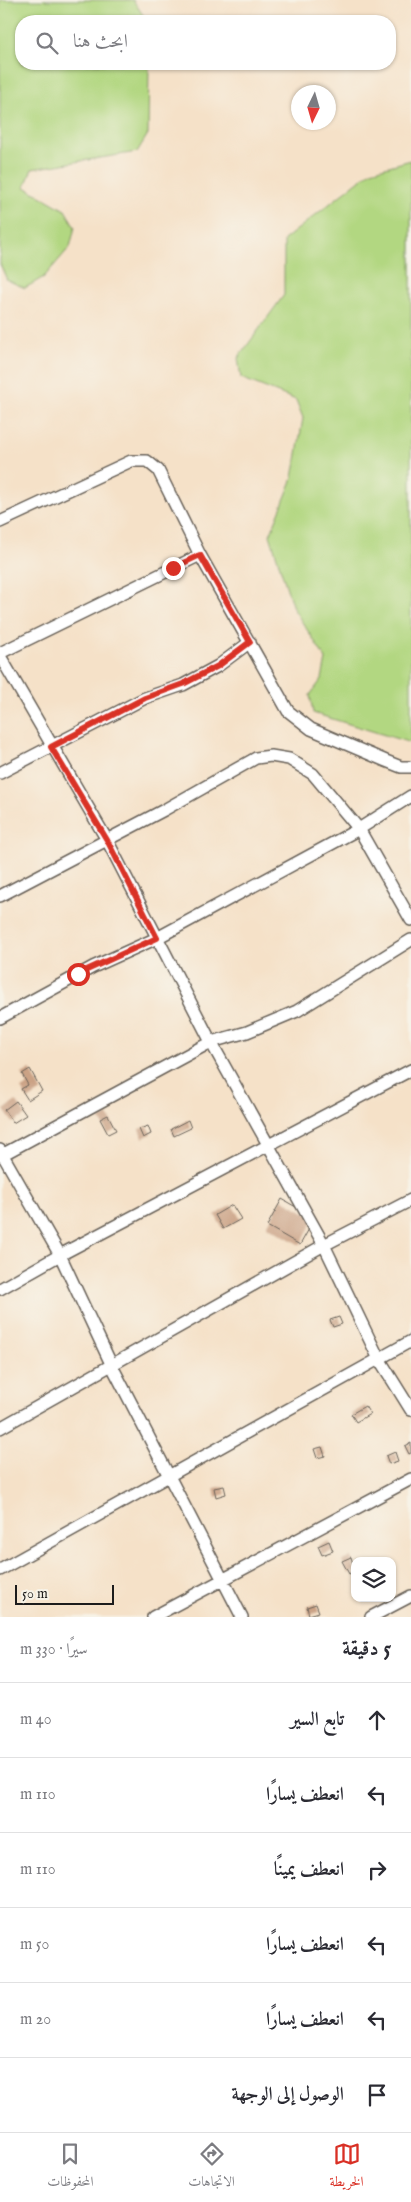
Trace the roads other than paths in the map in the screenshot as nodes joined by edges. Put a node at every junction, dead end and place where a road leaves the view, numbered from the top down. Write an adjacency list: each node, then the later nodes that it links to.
1 (0, 522): 2 (street)
2 (200, 555): 3 (street); 4 (street)
3 (250, 642): 5 (street); 6 (street)
4 (0, 654): 5 (street)
5 (51, 747): 7 (street); 10 (street)
6 (411, 767)
7 (0, 773)
8 (411, 796): 9 (street)
9 (359, 829): 10 (street); 12 (street); 13 (street)
10 (107, 840): 11 (street); 13 (street)
11 (0, 896)
12 (411, 920)
13 (157, 938): 15 (street); 16 (street)
14 (411, 940): 16 (street)
15 (0, 1018)
16 (211, 1042): 18 (street); 19 (street)
17 (411, 1070): 18 (street)
18 (269, 1146): 21 (street); 22 (street)
19 (1, 1154): 22 (street)
20 (411, 1200): 21 (street)
21 (324, 1245): 25 (street); 26 (street)
22 (60, 1255): 23 (street); 26 (street)
23 (0, 1289)
24 (411, 1340): 25 (street)
25 (378, 1357): 27 (street); 29 (street)
26 (112, 1366): 28 (street); 29 (street)
27 (411, 1410)
28 (0, 1428)
29 (168, 1475): 31 (street); 32 (street)
30 (411, 1479): 32 (street)
31 (0, 1570)
32 (223, 1581): 34 (street); 36 (street)
33 (411, 1596): 37 (street)
34 (166, 1614): 35 (street)
35 (153, 1617)
36 (242, 1617)
37 (372, 1617)

